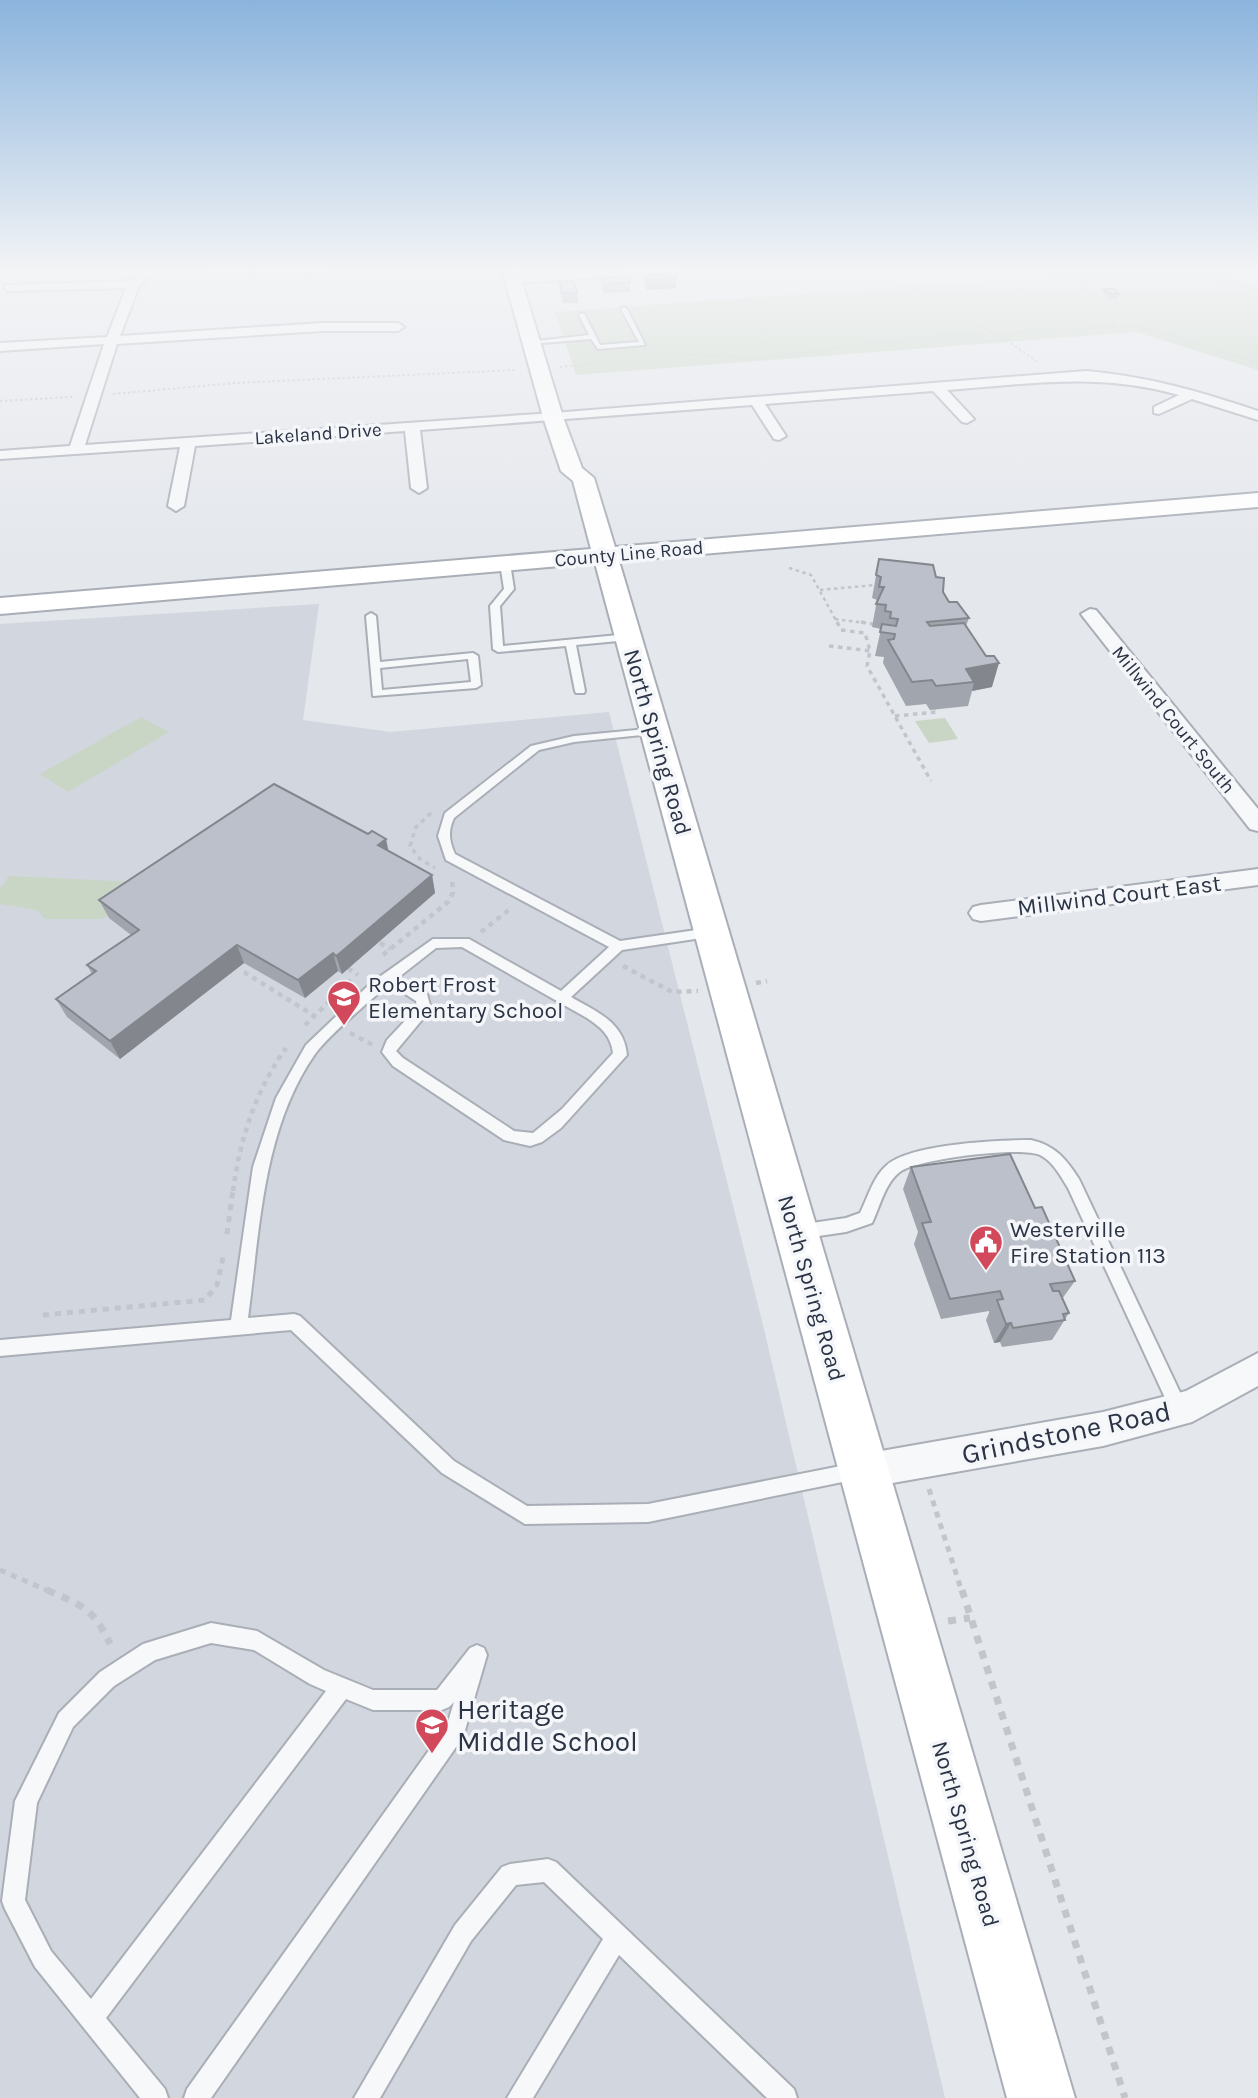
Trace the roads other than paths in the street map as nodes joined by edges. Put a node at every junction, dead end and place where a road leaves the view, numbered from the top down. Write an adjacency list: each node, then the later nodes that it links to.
1 (104, 367): 14 (street)
2 (547, 367): 7 (main road, North Spring Road)
3 (936, 386): 4 (street, Lakeland Drive); 5 (street, Lakeland Drive); 9 (street)
4 (1193, 393): 6 (street); 8 (street, Lakeland Drive)
5 (756, 401): 7 (street, Lakeland Drive); 11 (street)
6 (1159, 410)
7 (563, 416): 10 (street, Lakeland Drive); 12 (main road, North Spring Road); 19 (main road, North Spring Road)
8 (1258, 416)
9 (967, 419)
10 (412, 426): 13 (street, Lakeland Drive); 16 (street)
11 (779, 436)
12 (583, 439)
13 (188, 442): 14 (street, Lakeland Drive); 18 (street)
14 (76, 449): 15 (street, Lakeland Drive)
15 (0, 454)
16 (418, 488)
17 (1258, 500): 19 (main road, County Line Road)
18 (176, 506)
19 (603, 555): 20 (main road, County Line Road); 24 (main road, North Spring Road)
20 (505, 564): 21 (main road, County Line Road); 26 (lane)
21 (0, 606)
22 (1090, 614): 31 (street, Millwind Court South)
23 (371, 616): 28 (lane)
24 (629, 637): 25 (lane); 30 (main road, North Spring Road)
25 (570, 642): 26 (lane); 29 (lane)
26 (498, 649): 27 (lane)
27 (473, 656): 28 (lane); 28 (lane)
28 (374, 665)
29 (580, 691)
30 (657, 731): 34 (main road, North Spring Road); 35 (lane)
31 (1258, 824)
32 (1258, 877): 33 (street, Millwind Court East)
33 (981, 913)
34 (710, 933): 35 (lane); 38 (main road, North Spring Road)
35 (618, 946): 37 (lane)
36 (389, 977): 37 (lane); 37 (lane); 39 (lane)
37 (562, 998)
38 (796, 1232): 42 (lane); 43 (main road, North Spring Road)
39 (237, 1327): 40 (lane); 43 (lane)
40 (0, 1348)
41 (1258, 1368): 42 (street, Grindstone Road)
42 (1179, 1409): 43 (street, Grindstone Road)
43 (892, 1466): 52 (main road, North Spring Road)
44 (342, 1687): 46 (lane); 46 (lane); 48 (lane)
45 (617, 1937): 49 (lane); 50 (lane); 51 (lane)
46 (91, 2018): 47 (lane)
47 (156, 2098)
48 (196, 2098)
49 (366, 2098)
50 (519, 2098)
51 (785, 2098)
52 (1041, 2098)

